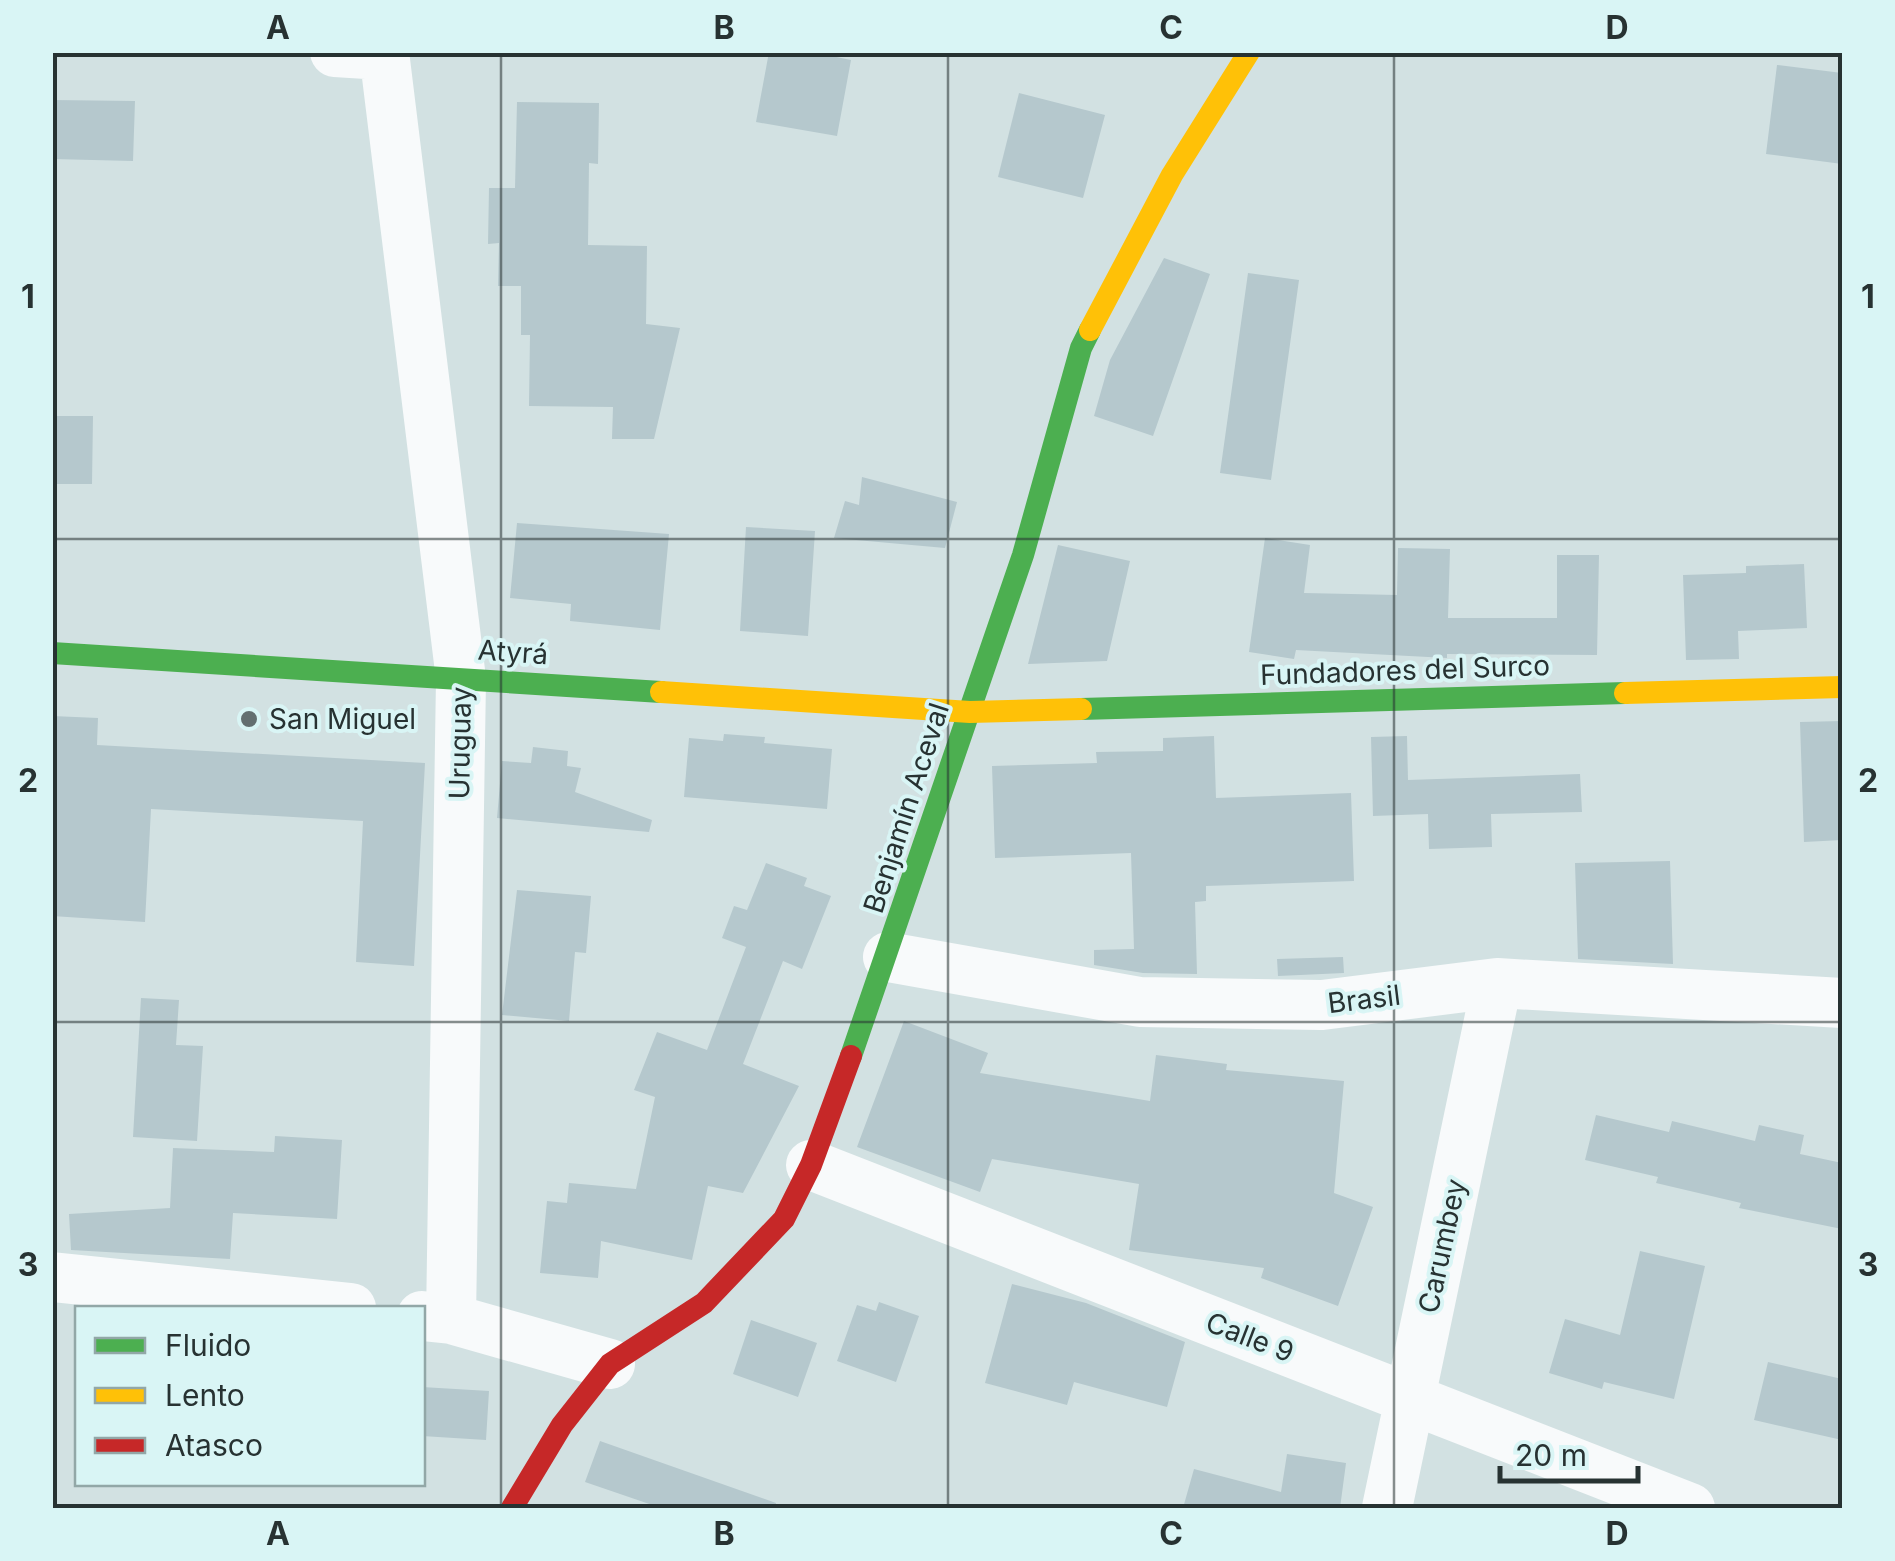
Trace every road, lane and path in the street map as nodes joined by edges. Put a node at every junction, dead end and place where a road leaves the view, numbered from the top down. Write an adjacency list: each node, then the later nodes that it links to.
1 (1249, 52): 6 (street, Benjamín Aceval)
2 (367, 53): 4 (street, Uruguay)
3 (52, 653): 4 (street, Atyrá)
4 (461, 679): 6 (street, Atyrá); 13 (street, Uruguay)
5 (1842, 687): 6 (street, Fundadores del Surco)
6 (970, 712): 7 (street, Benjamín Aceval)
7 (888, 957): 8 (street, Brasil); 10 (street, Benjamín Aceval)
8 (1497, 983): 9 (street, Brasil); 15 (street, Carumbey)
9 (1842, 1003)
10 (811, 1165): 14 (street, Benjamín Aceval); 15 (street, Calle 9)
11 (52, 1277): 12 (street)
12 (332, 1306)
13 (437, 1318): 14 (street)
14 (610, 1364): 16 (street, Benjamín Aceval)
15 (1410, 1399): 17 (street, Carumbey); 18 (street, Calle 9)
16 (512, 1508)
17 (1386, 1508)
18 (1690, 1508)

